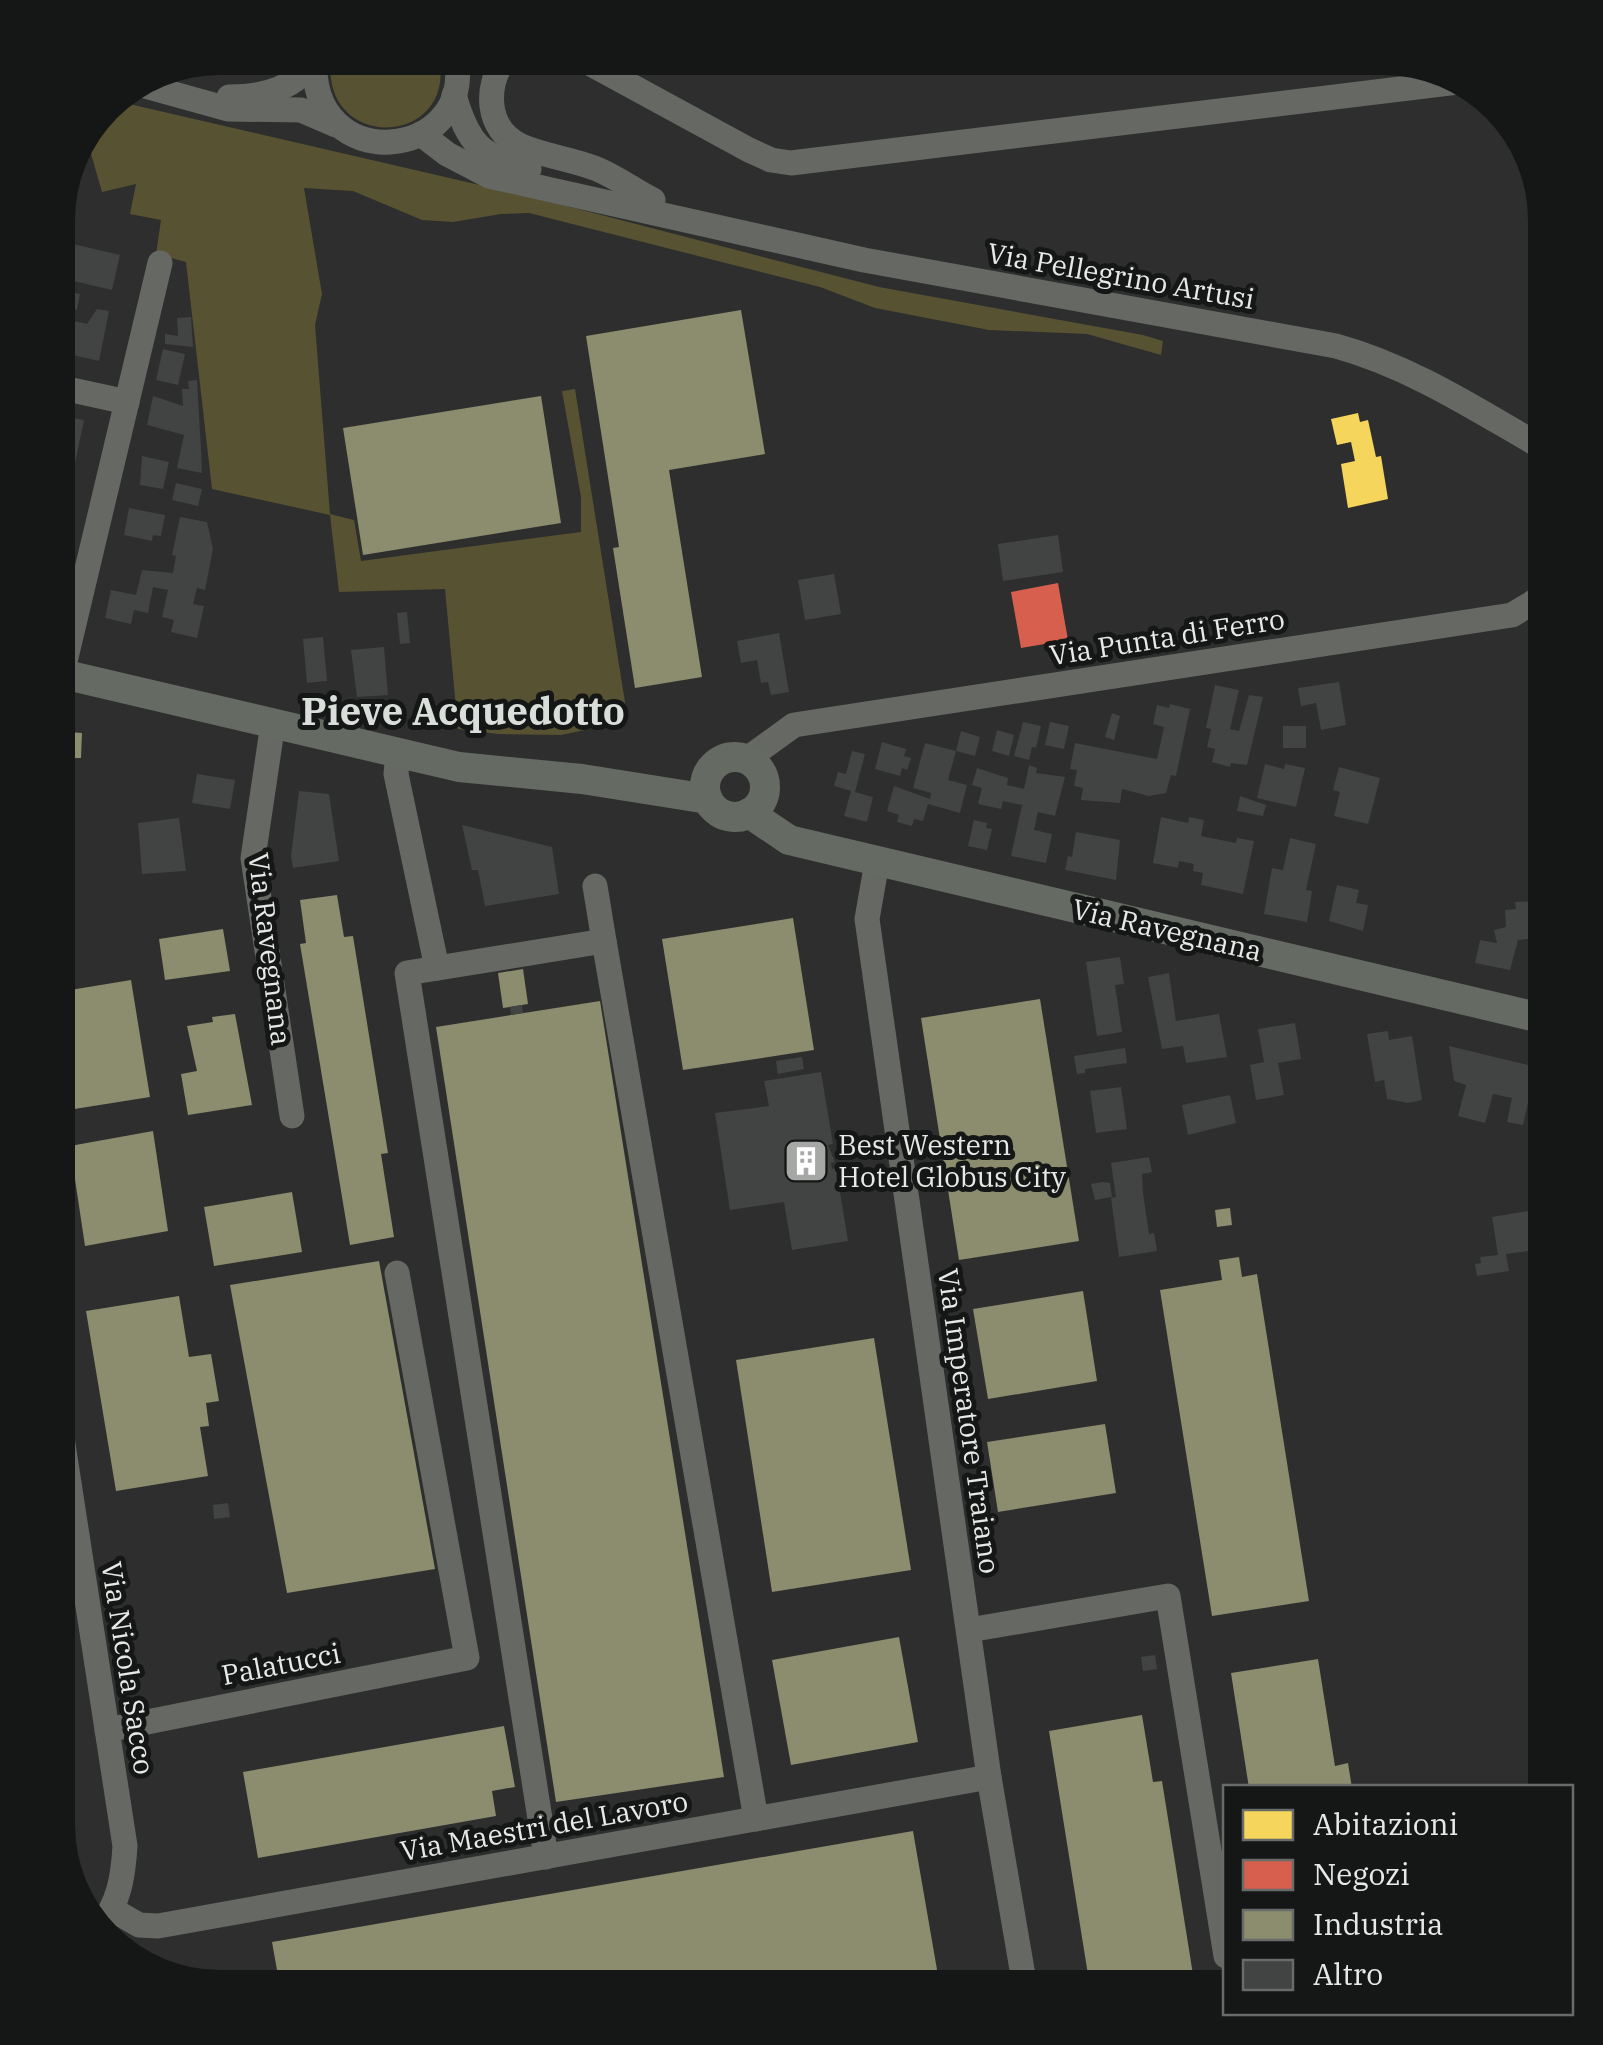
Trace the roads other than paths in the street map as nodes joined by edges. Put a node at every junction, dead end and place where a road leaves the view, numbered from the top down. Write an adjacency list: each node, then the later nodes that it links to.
1 (301, 75): 9 (street)
2 (316, 75): 11 (street)
3 (456, 75): 10 (street)
4 (497, 75): 14 (street)
5 (612, 75): 12 (street)
6 (632, 75): 12 (street)
7 (1434, 85): 12 (street)
8 (159, 89): 9 (street)
9 (182, 95): 11 (street)
10 (454, 95): 13 (street); 14 (street)
11 (340, 127): 13 (street)
12 (712, 129)
13 (421, 134): 15 (street)
14 (653, 200): 15 (street)
15 (760, 234): 19 (street, Via Pellegrino Artusi)
16 (160, 263): 18 (street)
17 (75, 391): 18 (street)
18 (127, 402): 23 (street)
19 (1462, 402): 20 (street); 21 (street)
20 (1528, 439)
21 (1528, 454)
22 (1528, 606): 24 (street, Via Punta di Ferro)
23 (75, 613)
24 (1512, 614): 25 (street); 29 (street, Via Punta di Ferro)
25 (1528, 616)
26 (75, 677): 27 (main road)
27 (273, 723): 28 (main road); 37 (street, Via Ravegnana)
28 (398, 753): 30 (main road); 35 (street)
29 (754, 766): 30 (main road); 31 (main road)
30 (707, 788): 31 (main road)
31 (754, 809): 32 (main road, Via Ravegnana)
32 (877, 862): 36 (main road, Via Ravegnana); 40 (street, Via Imperatore Traiano)
33 (595, 886): 34 (street)
34 (604, 941): 35 (street); 43 (street)
35 (436, 968): 44 (street)
36 (1528, 1015)
37 (292, 1116)
38 (397, 1273): 41 (street, Palatucci)
39 (75, 1549): 41 (street, Via Nicola Sacco)
40 (969, 1630): 42 (street, Via Imperatore Traiano); 47 (street)
41 (107, 1730): 45 (street, Via Nicola Sacco)
42 (989, 1777): 43 (street, Via Maestri del Lavoro); 48 (street, Via Imperatore Traiano)
43 (756, 1819): 44 (street, Via Maestri del Lavoro)
44 (546, 1857): 46 (street, Via Maestri del Lavoro)
45 (108, 1915)
46 (112, 1920)
47 (1223, 1937)
48 (1022, 1970)

